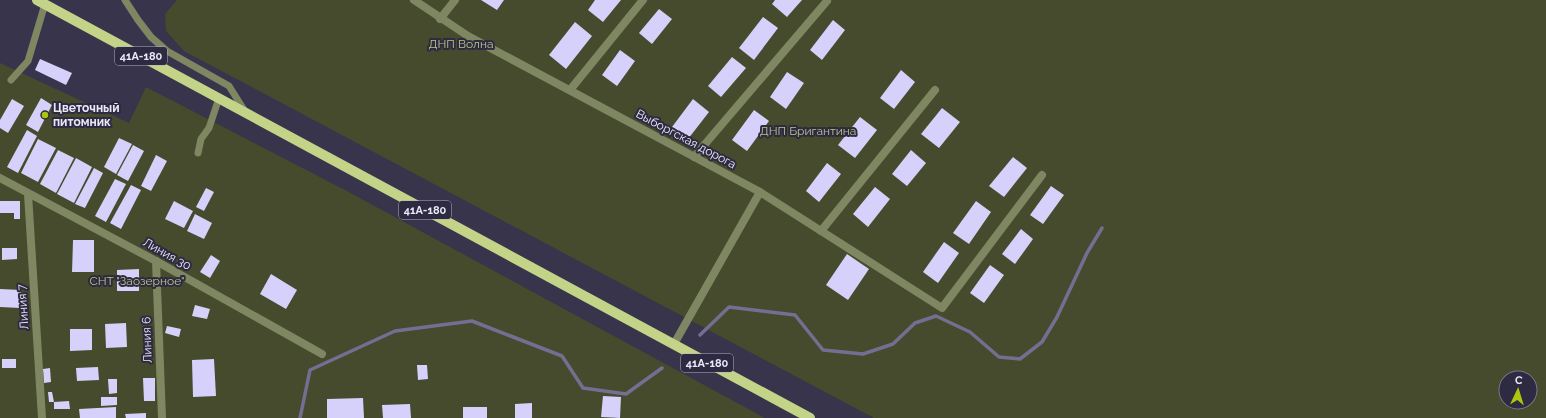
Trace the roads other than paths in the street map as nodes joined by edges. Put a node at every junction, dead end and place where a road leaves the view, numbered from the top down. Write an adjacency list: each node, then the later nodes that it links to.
1 (125, 0): 12 (lane)
2 (414, 0): 7 (street, Выборгская дорога)
3 (455, 0): 7 (street)
4 (643, 0): 9 (street)
5 (827, 1): 14 (street)
6 (41, 2): 8 (lane); 11 (main road, 41А-180)
7 (440, 18): 9 (street, Выборгская дорога)
8 (11, 80)
9 (570, 90): 14 (street, Выборгская дорога)
10 (935, 90): 19 (street)
11 (218, 98): 12 (main road, 41А-180); 13 (lane)
12 (246, 113): 21 (main road, 41А-180)
13 (198, 153)
14 (694, 157): 17 (street, Выборгская дорога)
15 (1042, 174): 19 (street, Выборгская дорога)
16 (0, 178): 18 (street, Линия 30)
17 (760, 192): 19 (street, Выборгская дорога); 21 (street)
18 (28, 194): 20 (street, Линия 30); 23 (street, Линия 7)
19 (821, 231)
20 (156, 261): 22 (street, Линия 30); 24 (street, Линия 6)
21 (674, 344): 25 (main road, 41А-180)
22 (322, 354)
23 (42, 418)
24 (162, 418)
25 (810, 418)

